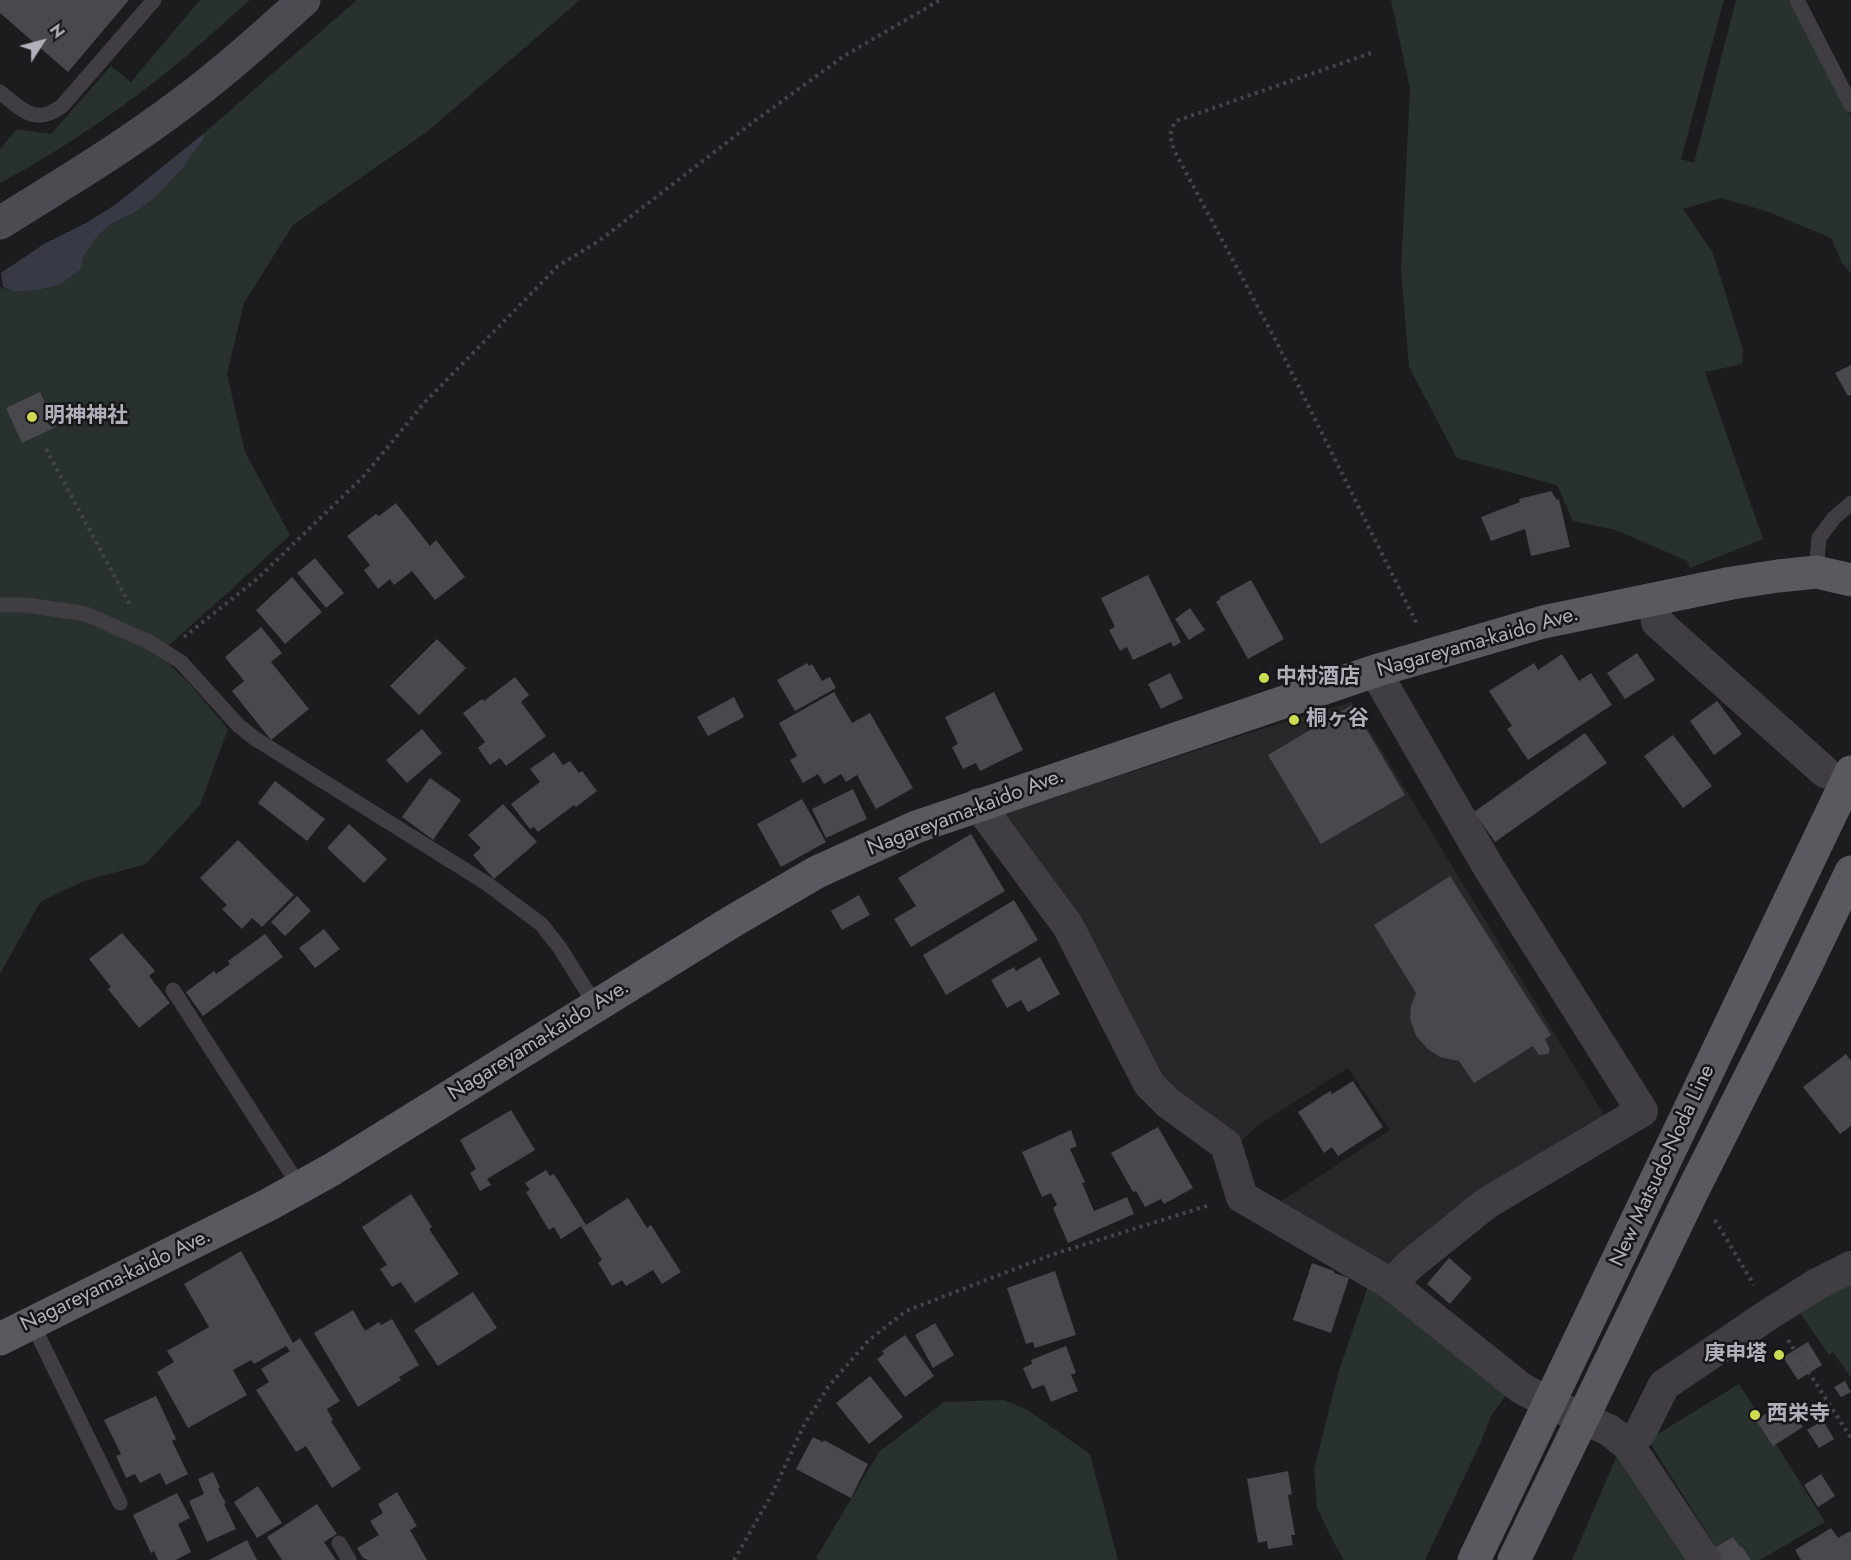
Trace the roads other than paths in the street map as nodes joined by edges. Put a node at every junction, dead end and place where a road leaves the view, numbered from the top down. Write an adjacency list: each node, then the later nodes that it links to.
1 (154, 0): 4 (lane)
2 (304, 0): 6 (street)
3 (1797, 0): 5 (lane)
4 (0, 92)
5 (1851, 105)
6 (0, 224)
7 (1851, 503): 8 (lane)
8 (1816, 572): 9 (main road, Nagareyama-kaido Ave.); 10 (main road, Nagareyama-kaido Ave.)
9 (1851, 580)
10 (1654, 598): 12 (main road, Nagareyama-kaido Ave.); 13 (street)
11 (0, 605): 17 (lane)
12 (1375, 671): 14 (main road, Nagareyama-kaido Ave.); 20 (street)
13 (1838, 772): 23 (main road, New Matsudo-Noda Line)
14 (978, 804): 17 (main road, Nagareyama-kaido Ave.); 20 (street)
15 (1851, 872): 24 (main road, New Matsudo-Noda Line)
16 (173, 990): 18 (lane)
17 (596, 1006): 18 (main road, Nagareyama-kaido Ave.)
18 (300, 1188): 21 (main road, Nagareyama-kaido Ave.)
19 (1851, 1267): 25 (street)
20 (1391, 1284): 23 (street)
21 (32, 1323): 22 (main road, Nagareyama-kaido Ave.); 26 (lane)
22 (0, 1339)
23 (1549, 1403): 24 (street); 29 (main road, New Matsudo-Noda Line)
24 (1583, 1419): 25 (street); 30 (main road, New Matsudo-Noda Line)
25 (1629, 1446): 31 (street)
26 (120, 1503)
27 (339, 1543): 28 (lane)
28 (349, 1560)
29 (1474, 1560)
30 (1514, 1560)
31 (1704, 1560)

